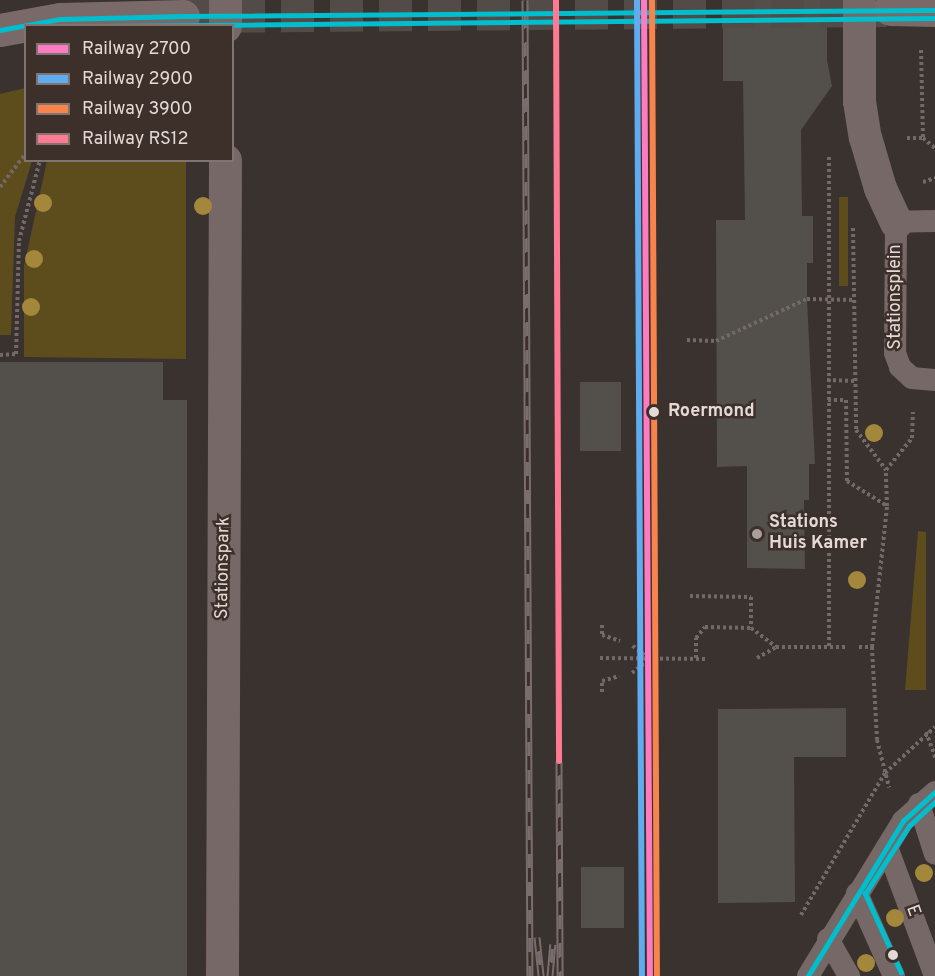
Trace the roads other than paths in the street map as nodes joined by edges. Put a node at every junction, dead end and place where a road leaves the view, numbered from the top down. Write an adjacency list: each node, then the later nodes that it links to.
1 (225, 0): 9 (street, bridge)
2 (859, 0): 14 (street, Stationsplein)
3 (0, 9): 7 (street)
4 (890, 9): 5 (street)
5 (935, 10)
6 (183, 16): 7 (street)
7 (60, 19): 8 (street)
8 (33, 24)
9 (225, 24)
10 (24, 26): 11 (street)
11 (0, 30)
12 (225, 162): 22 (street, Stationspark)
13 (935, 221): 14 (lane, Stationsplein)
14 (896, 222): 15 (lane, Stationsplein)
15 (935, 380)
16 (927, 798): 17 (lane); 18 (lane)
17 (887, 847): 19 (lane); 21 (lane, E)
18 (935, 854)
19 (857, 892): 20 (lane); 25 (lane)
20 (828, 939): 23 (lane); 24 (lane)
21 (935, 975)
22 (222, 976)
23 (808, 976)
24 (849, 976)
25 (894, 976)

